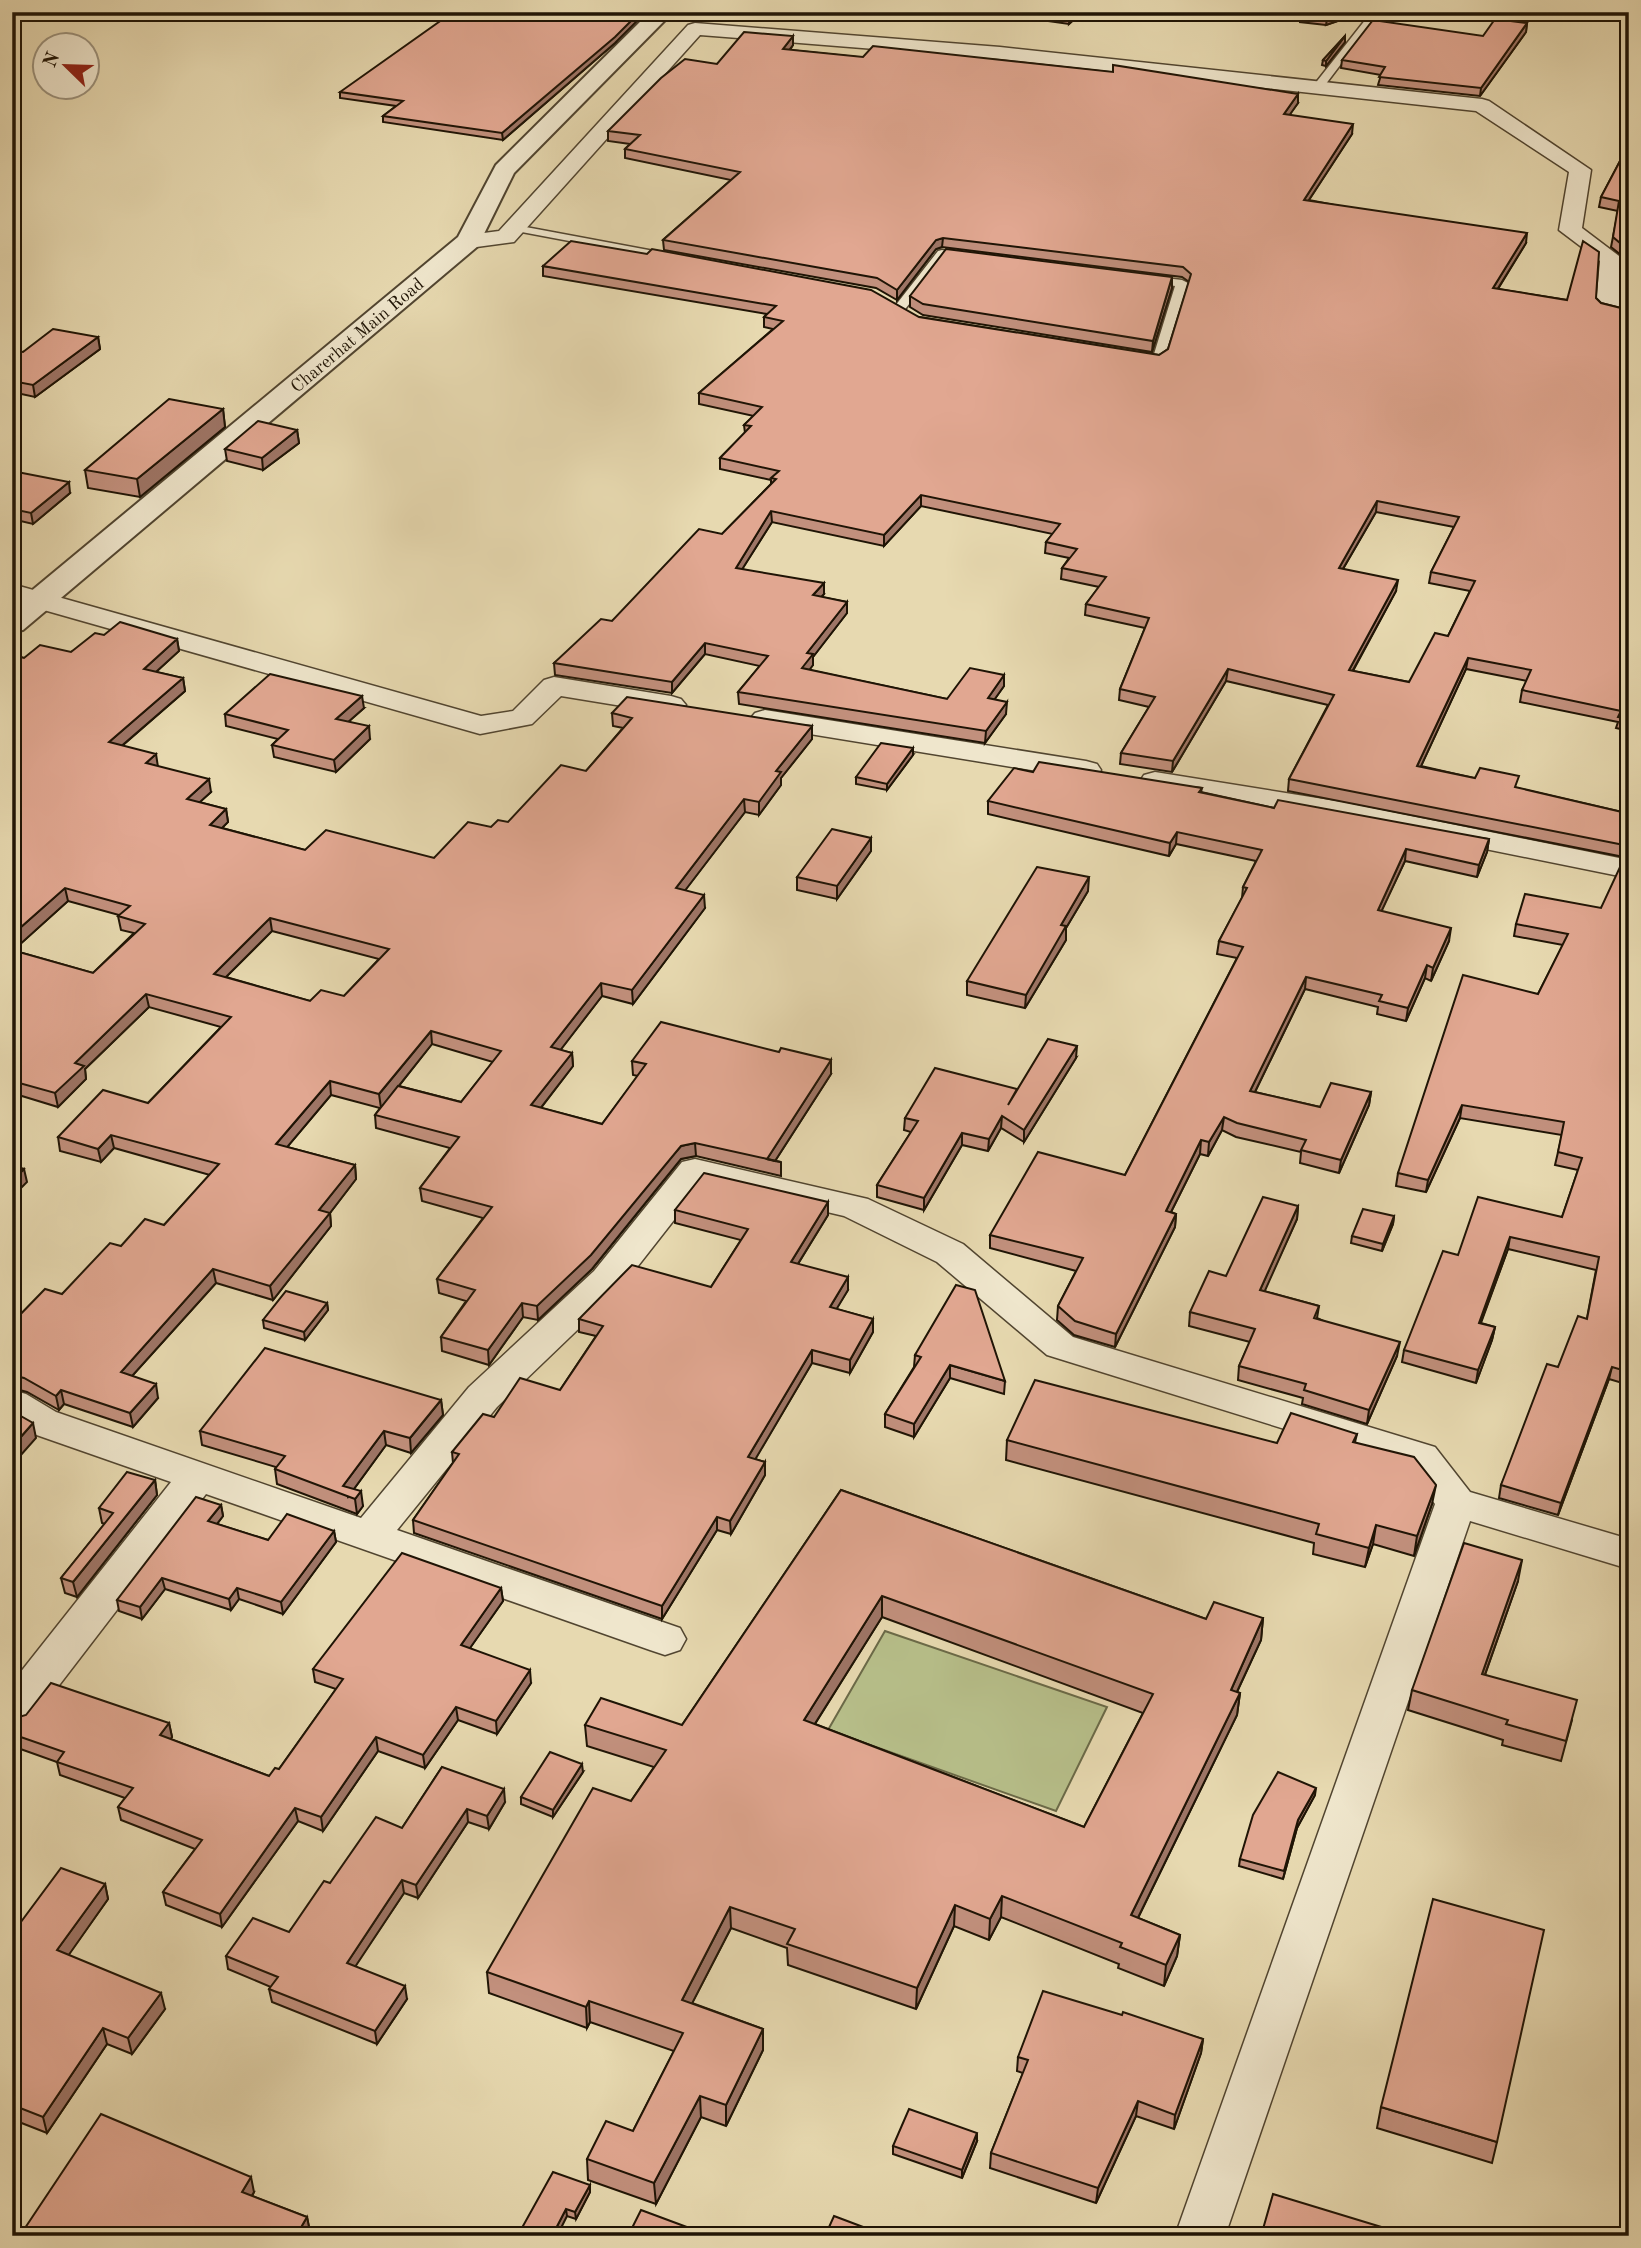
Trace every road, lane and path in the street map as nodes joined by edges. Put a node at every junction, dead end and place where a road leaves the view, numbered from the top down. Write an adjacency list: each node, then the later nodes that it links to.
1 (662, 12): 5 (street, Charerhat Main Road)
2 (1395, 12): 3 (lane)
3 (1318, 87): 4 (street); 10 (street)
4 (515, 228): 5 (street); 7 (lane)
5 (469, 241): 13 (street, Charerhat Main Road)
6 (982, 258): 9 (lane)
7 (689, 260)
8 (1142, 278): 11 (lane)
9 (888, 302)
10 (1629, 311)
11 (1133, 355)
12 (12, 592): 13 (street)
13 (44, 598): 14 (street, Charerhat Main Road); 15 (street)
14 (12, 623)
15 (692, 708)
16 (734, 715): 17 (street)
17 (1629, 869)
18 (12, 1404): 19 (street)
19 (198, 1476): 21 (street); 24 (street)
20 (1456, 1502): 21 (street); 22 (street); 25 (street)
21 (369, 1536): 23 (street)
22 (1629, 1554)
23 (665, 1639)
24 (12, 1715)
25 (1200, 2236)

